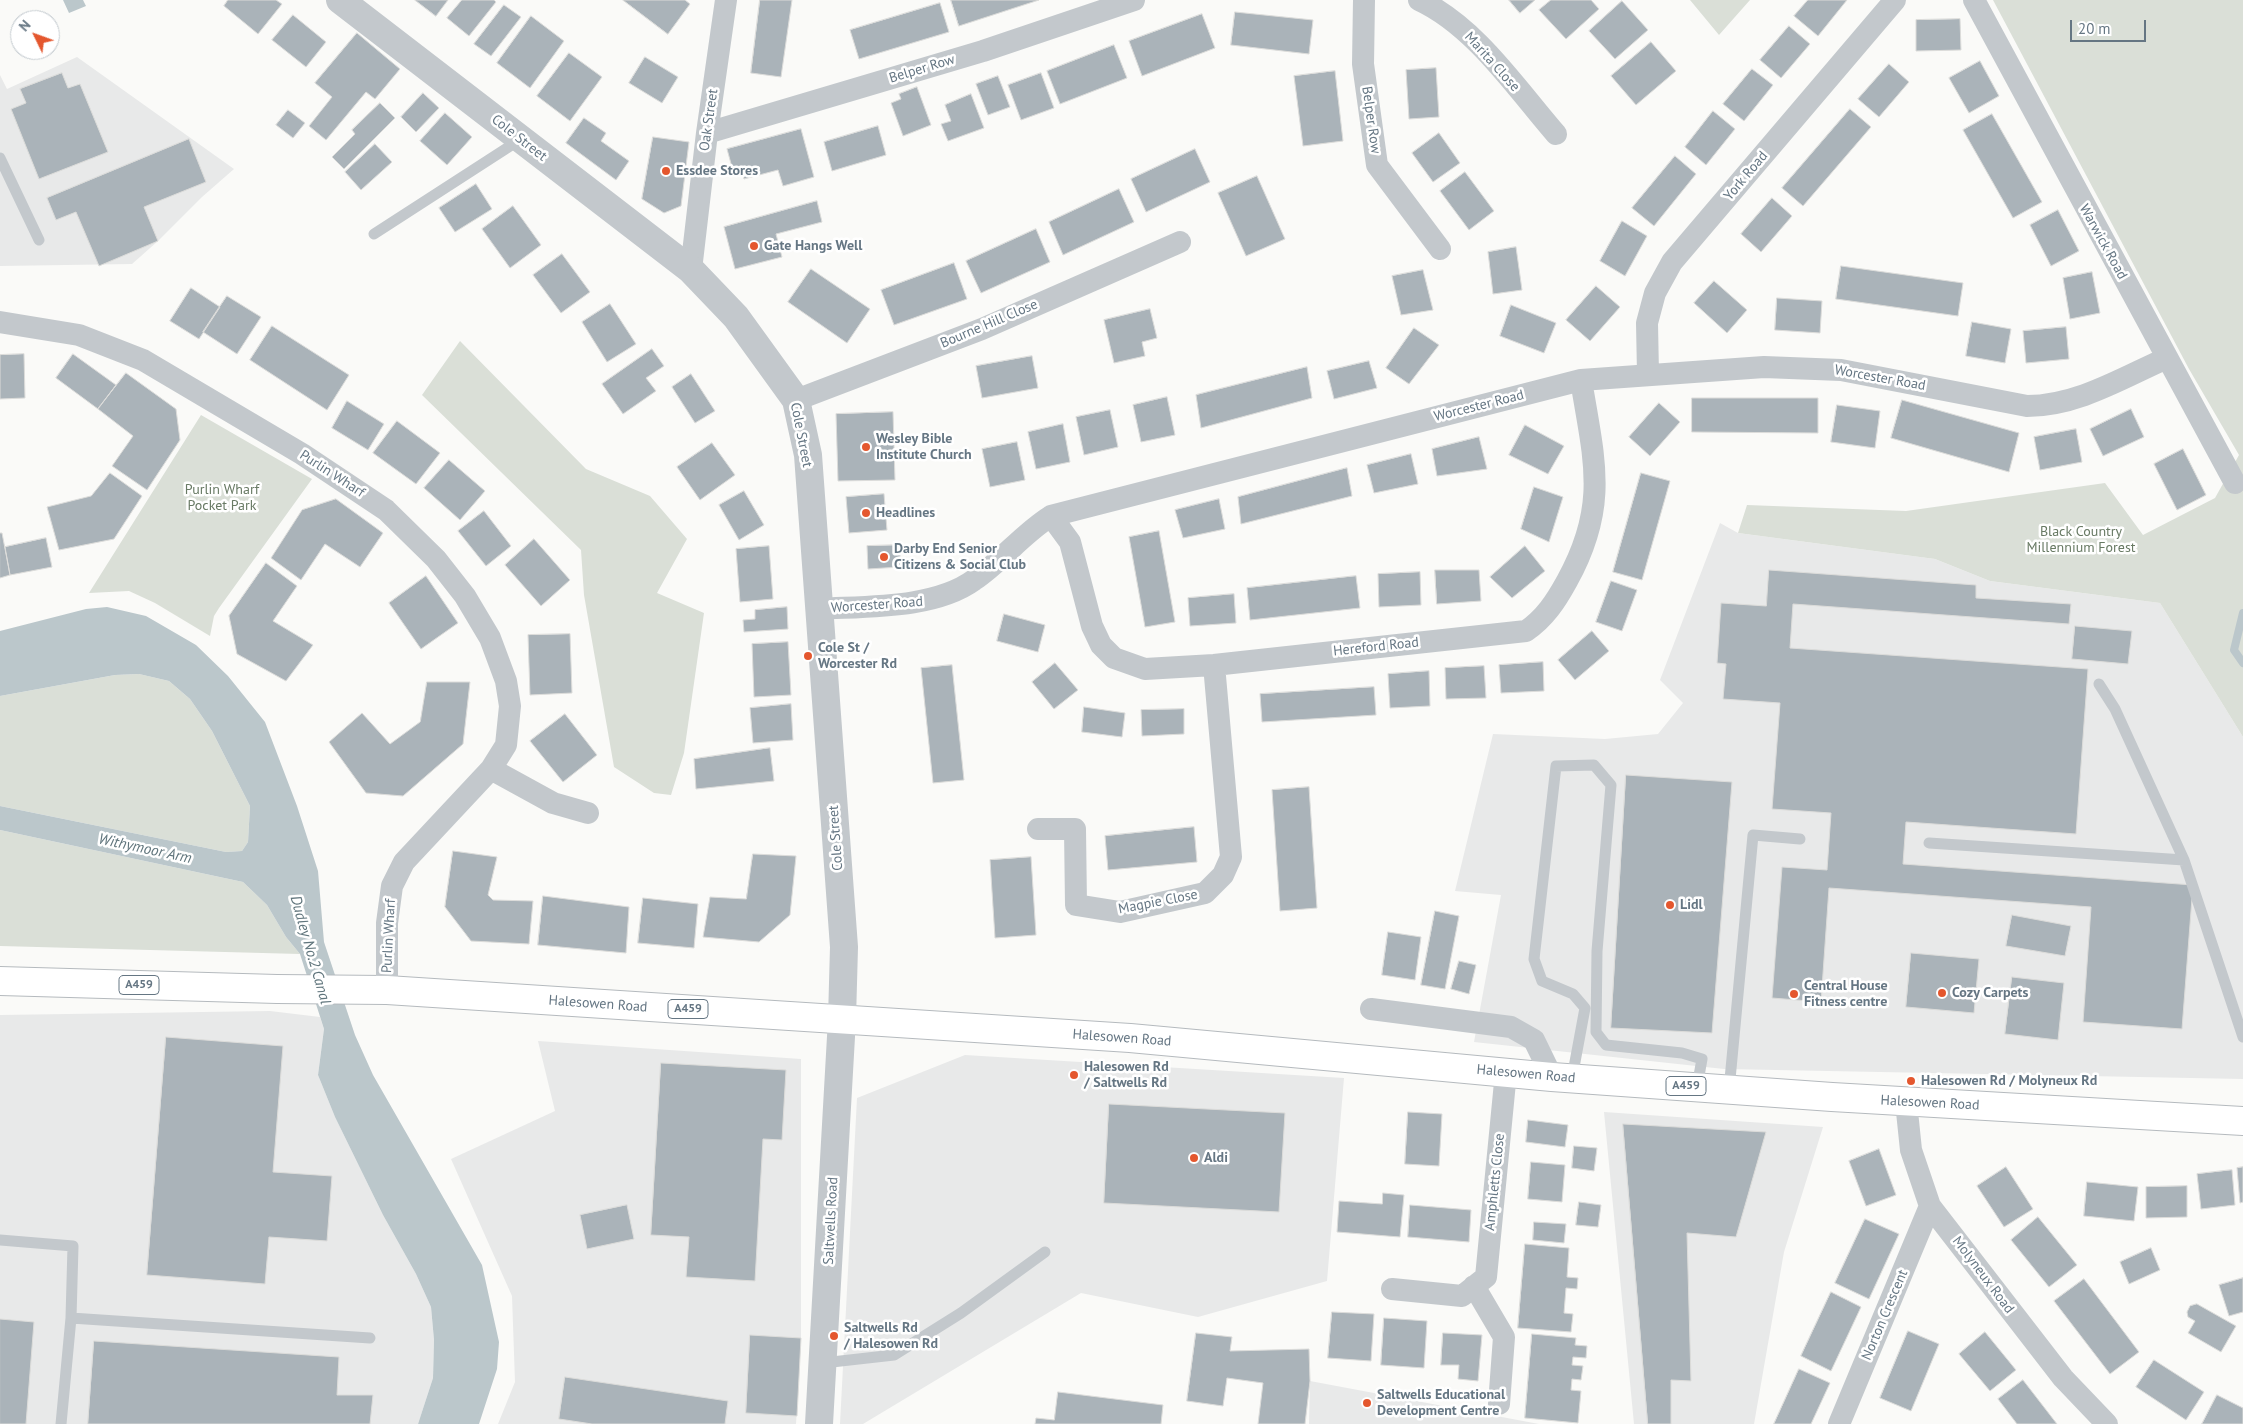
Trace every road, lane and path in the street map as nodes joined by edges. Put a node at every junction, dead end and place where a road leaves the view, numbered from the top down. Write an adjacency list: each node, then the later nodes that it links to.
1 (340, 0): 10 (street, Cole Street)
2 (726, 0): 8 (street, Oak Street)
3 (1134, 0): 8 (street, Belper Row)
4 (1364, 0): 15 (street, Belper Row)
5 (1419, 0): 9 (street, Marita Close)
6 (1895, 0): 19 (street, York Road)
7 (1974, 0): 18 (street, Warwick Road)
8 (707, 133): 16 (street, Oak Street)
9 (1556, 134)
10 (521, 139): 12 (lane); 16 (street, Cole Street)
11 (0, 158): 13 (lane)
12 (374, 234)
13 (39, 240)
14 (1180, 242): 21 (street, Bourne Hill Close)
15 (1440, 249)
16 (691, 270): 21 (street, Cole Street)
17 (0, 322): 27 (street, Purlin Wharf)
18 (2166, 358): 19 (street, Worcester Road); 22 (street, Warwick Road)
19 (1648, 374): 20 (street, Worcester Road)
20 (1581, 380): 23 (street, Worcester Road); 25 (street, Hereford Road)
21 (796, 400): 24 (street, Cole Street)
22 (2235, 483)
23 (1051, 516): 24 (street, Worcester Road); 25 (street, Hereford Road)
24 (818, 609): 36 (street, Cole Street)
25 (1214, 665): 29 (street, Magpie Close)
26 (2099, 684): 32 (lane)
27 (491, 769): 28 (street); 34 (street, Purlin Wharf)
28 (588, 813)
29 (1038, 829)
30 (1800, 839): 41 (lane)
31 (1929, 843): 32 (lane)
32 (2184, 860): 37 (lane)
33 (0, 981): 34 (main road, Halesowen Road / A459)
34 (376, 990): 36 (main road, Halesowen Road / A459)
35 (1371, 1009): 39 (street)
36 (842, 1019): 38 (main road, Halesowen Road / A459); 51 (street, Saltwells Road)
37 (2243, 1037)
38 (1506, 1072): 39 (main road, Halesowen Road / A459); 47 (street, Amphletts Close)
39 (1562, 1078): 40 (main road, Halesowen Road / A459); 40 (lane)
40 (1697, 1087): 41 (main road, Halesowen Road / A459)
41 (1729, 1090): 42 (main road, Halesowen Road / A459)
42 (1906, 1102): 43 (main road, Halesowen Road / A459); 44 (street, Molyneux Road)
43 (2243, 1121)
44 (1930, 1206): 55 (street, Norton Crescent); 56 (street, Molyneux Road)
45 (0, 1240): 49 (lane)
46 (1045, 1252): 51 (lane)
47 (1474, 1286): 48 (street); 52 (street)
48 (1392, 1289)
49 (71, 1318): 50 (lane); 53 (lane)
50 (370, 1338)
51 (823, 1363): 54 (street, Saltwells Road)
52 (1499, 1404)
53 (61, 1424)
54 (819, 1424)
55 (1840, 1424)
56 (2107, 1424)

